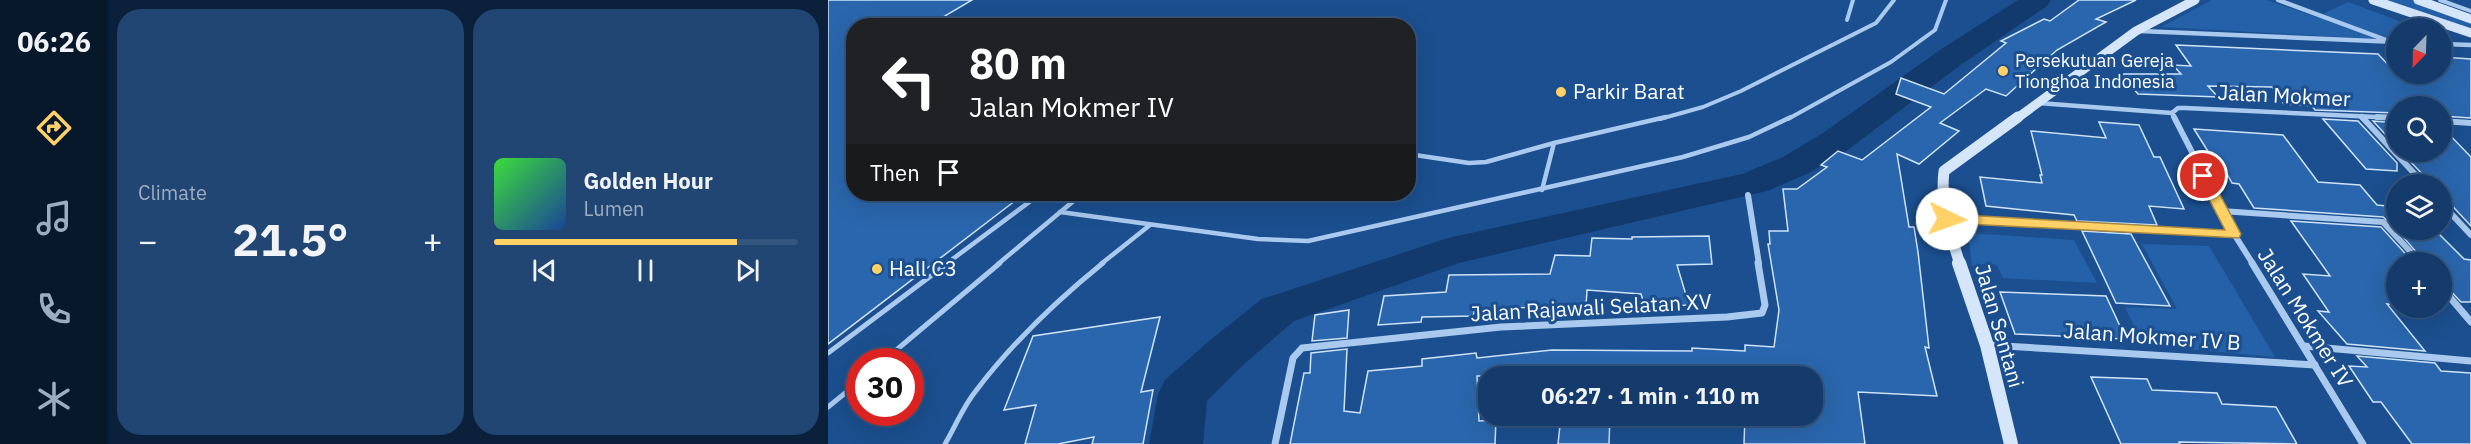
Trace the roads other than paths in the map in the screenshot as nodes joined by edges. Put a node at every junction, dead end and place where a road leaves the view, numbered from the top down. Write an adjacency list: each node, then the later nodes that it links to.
1 (1852, 0): 11 (lane)
2 (1894, 0): 24 (lane)
3 (1946, 0): 27 (lane)
4 (2195, 0): 12 (street, Jalan Sentani)
5 (2278, 0): 14 (street)
6 (2373, 0): 13 (street)
7 (2418, 0): 10 (street)
8 (2440, 0): 9 (lane)
9 (2471, 11)
10 (2471, 19)
11 (1847, 20)
12 (2136, 31): 15 (street); 18 (street, Jalan Sentani)
13 (2471, 33)
14 (2386, 39)
15 (2386, 42)
16 (2452, 44): 17 (street)
17 (2471, 45)
18 (2037, 103): 19 (street, Jalan Mokmer); 34 (street, Jalan Sentani)
19 (2172, 113): 20 (street, Jalan Mokmer); 31 (street, Jalan Mokmer IV)
20 (2360, 116): 21 (street, Jalan Mokmer); 26 (street)
21 (2386, 117)
22 (2452, 122): 23 (street)
23 (2471, 123)
24 (1554, 143): 25 (lane); 27 (lane)
25 (1416, 155)
26 (2415, 174)
27 (1542, 190): 35 (lane)
28 (1748, 195): 51 (street, Jalan Rajawali Selatan XV)
29 (1031, 201): 45 (lane)
30 (1073, 201): 32 (lane)
31 (2222, 211): 37 (street, Jalan Mokmer IV); 39 (street)
32 (1060, 212): 35 (lane); 44 (lane)
33 (2452, 214): 36 (street)
34 (1947, 219): 37 (street); 42 (street, Jalan Sentani)
35 (1150, 225): 50 (lane)
36 (2467, 228): 38 (street)
37 (2234, 234): 43 (street, Jalan Mokmer IV)
38 (2471, 235)
39 (2411, 252)
40 (2452, 300): 41 (street)
41 (2471, 322)
42 (1987, 345): 47 (street, Jalan Mokmer IV B); 52 (street, Jalan Sentani)
43 (2304, 346): 46 (street); 47 (street, Jalan Mokmer IV)
44 (899, 348)
45 (828, 353)
46 (2471, 361)
47 (2315, 364): 53 (street, Jalan Mokmer IV)
48 (846, 392): 49 (lane)
49 (828, 407)
50 (945, 444)
51 (1275, 444)
52 (2011, 444)
53 (2362, 444)

